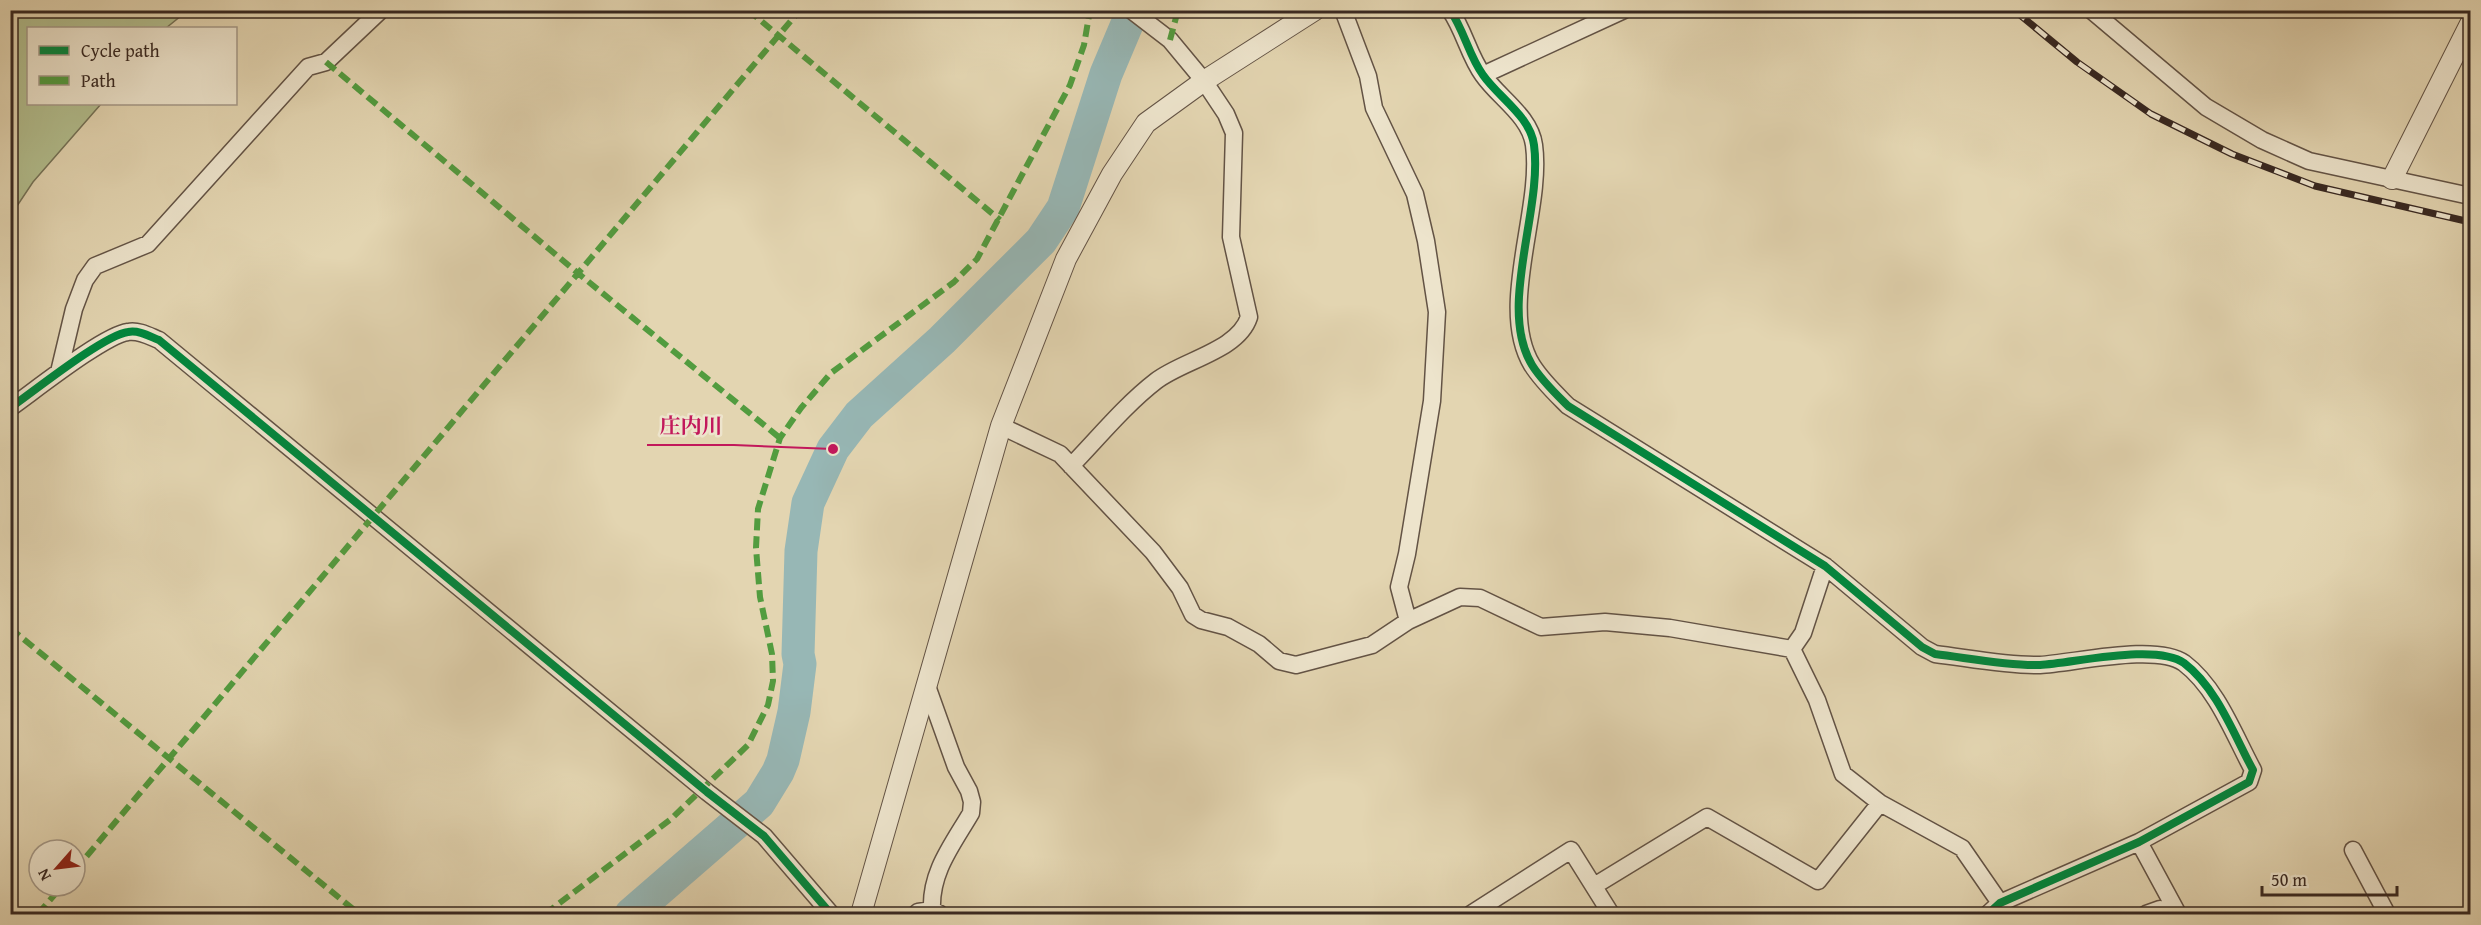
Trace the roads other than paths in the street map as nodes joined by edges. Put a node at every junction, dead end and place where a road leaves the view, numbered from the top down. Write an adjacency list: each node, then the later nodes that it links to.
1 (381, 10): 13 (street)
2 (1131, 10): 10 (street)
3 (1315, 10): 10 (street)
4 (1343, 10): 18 (street)
5 (1450, 10): 9 (street)
6 (1624, 10): 9 (street)
7 (2091, 10): 11 (street)
8 (2470, 24): 11 (street)
9 (1483, 75): 17 (street)
10 (1204, 81): 15 (street); 16 (street)
11 (2392, 179): 12 (street)
12 (2470, 196)
13 (59, 372): 14 (street); 27 (street)
14 (10, 408)
15 (1001, 426): 16 (street); 20 (street)
16 (1071, 466): 18 (street)
17 (1825, 566): 19 (street); 22 (street)
18 (1408, 621): 19 (street)
19 (1792, 649): 21 (street)
20 (927, 686): 26 (street); 28 (street)
21 (1880, 803): 24 (street); 25 (street)
22 (2139, 842): 25 (street); 31 (street)
23 (2354, 850): 32 (street)
24 (1594, 886): 29 (street); 30 (street)
25 (1994, 909)
26 (929, 913)
27 (831, 915)
28 (861, 915)
29 (1471, 915)
30 (1611, 915)
31 (2178, 915)
32 (2387, 915)

